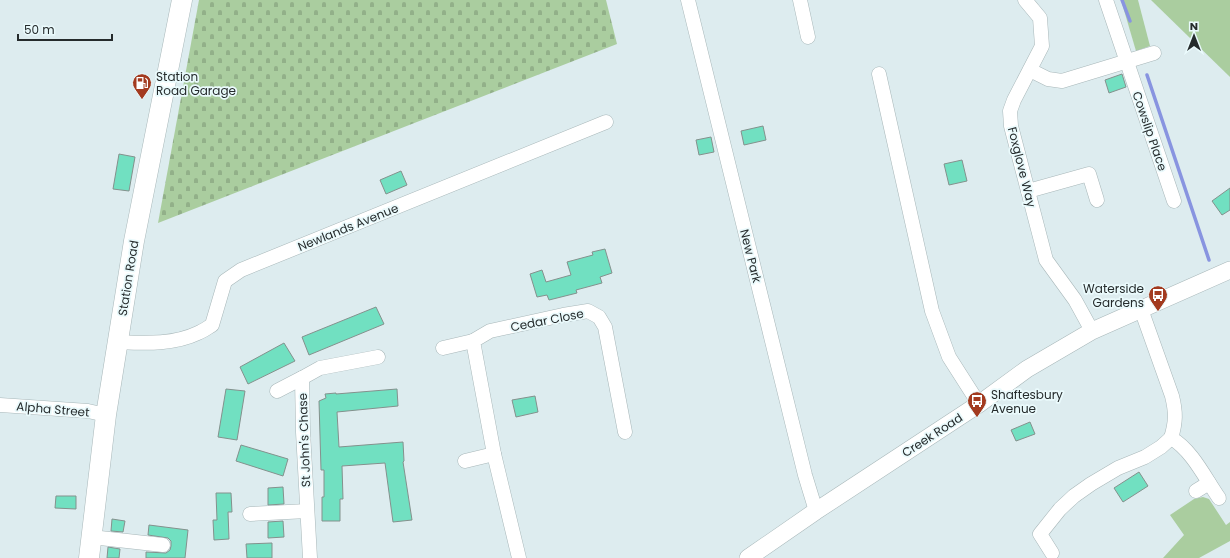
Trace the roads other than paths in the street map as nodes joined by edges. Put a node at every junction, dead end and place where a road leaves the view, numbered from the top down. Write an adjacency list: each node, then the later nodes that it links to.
1 (182, 0): 19 (main road, Station Road)
2 (688, 0): 35 (street, New Park)
3 (800, 0): 6 (street)
4 (1026, 0): 9 (street, Foxglove Way)
5 (1106, 0): 8 (street, Cowslip Place)
6 (808, 37)
7 (1154, 53): 8 (street)
8 (1127, 61): 9 (street); 14 (street, Cowslip Place)
9 (1030, 70): 12 (street, Foxglove Way)
10 (879, 74): 24 (street)
11 (606, 122): 19 (street, Newlands Avenue)
12 (1028, 191): 13 (street); 17 (street, Foxglove Way)
13 (1097, 200)
14 (1174, 201)
15 (1230, 270): 16 (street, Creek Road)
16 (1141, 309): 17 (street, Creek Road); 28 (street)
17 (1092, 331): 24 (street, Creek Road)
18 (473, 341): 20 (street, Cedar Close); 27 (street, Cedar Close); 29 (street)
19 (117, 342): 26 (main road, Station Road)
20 (443, 348)
21 (378, 358): 22 (street, St John's Chase)
22 (302, 378): 23 (street); 34 (street, St John's Chase)
23 (277, 391)
24 (979, 404): 35 (street, Creek Road)
25 (0, 405): 26 (street, Alpha Street)
26 (106, 415): 37 (main road, Station Road)
27 (625, 432)
28 (1171, 438): 31 (street); 39 (street)
29 (494, 454): 30 (street); 42 (street)
30 (465, 461)
31 (1209, 483): 32 (street); 33 (street)
32 (1196, 491)
33 (1219, 498)
34 (307, 511): 36 (street); 41 (street, St John's Chase)
35 (816, 511): 43 (street, Creek Road)
36 (250, 514)
37 (91, 537): 38 (street); 40 (main road, Station Road)
38 (163, 545)
39 (1052, 553)
40 (89, 558)
41 (310, 558)
42 (519, 558)
43 (748, 558)

